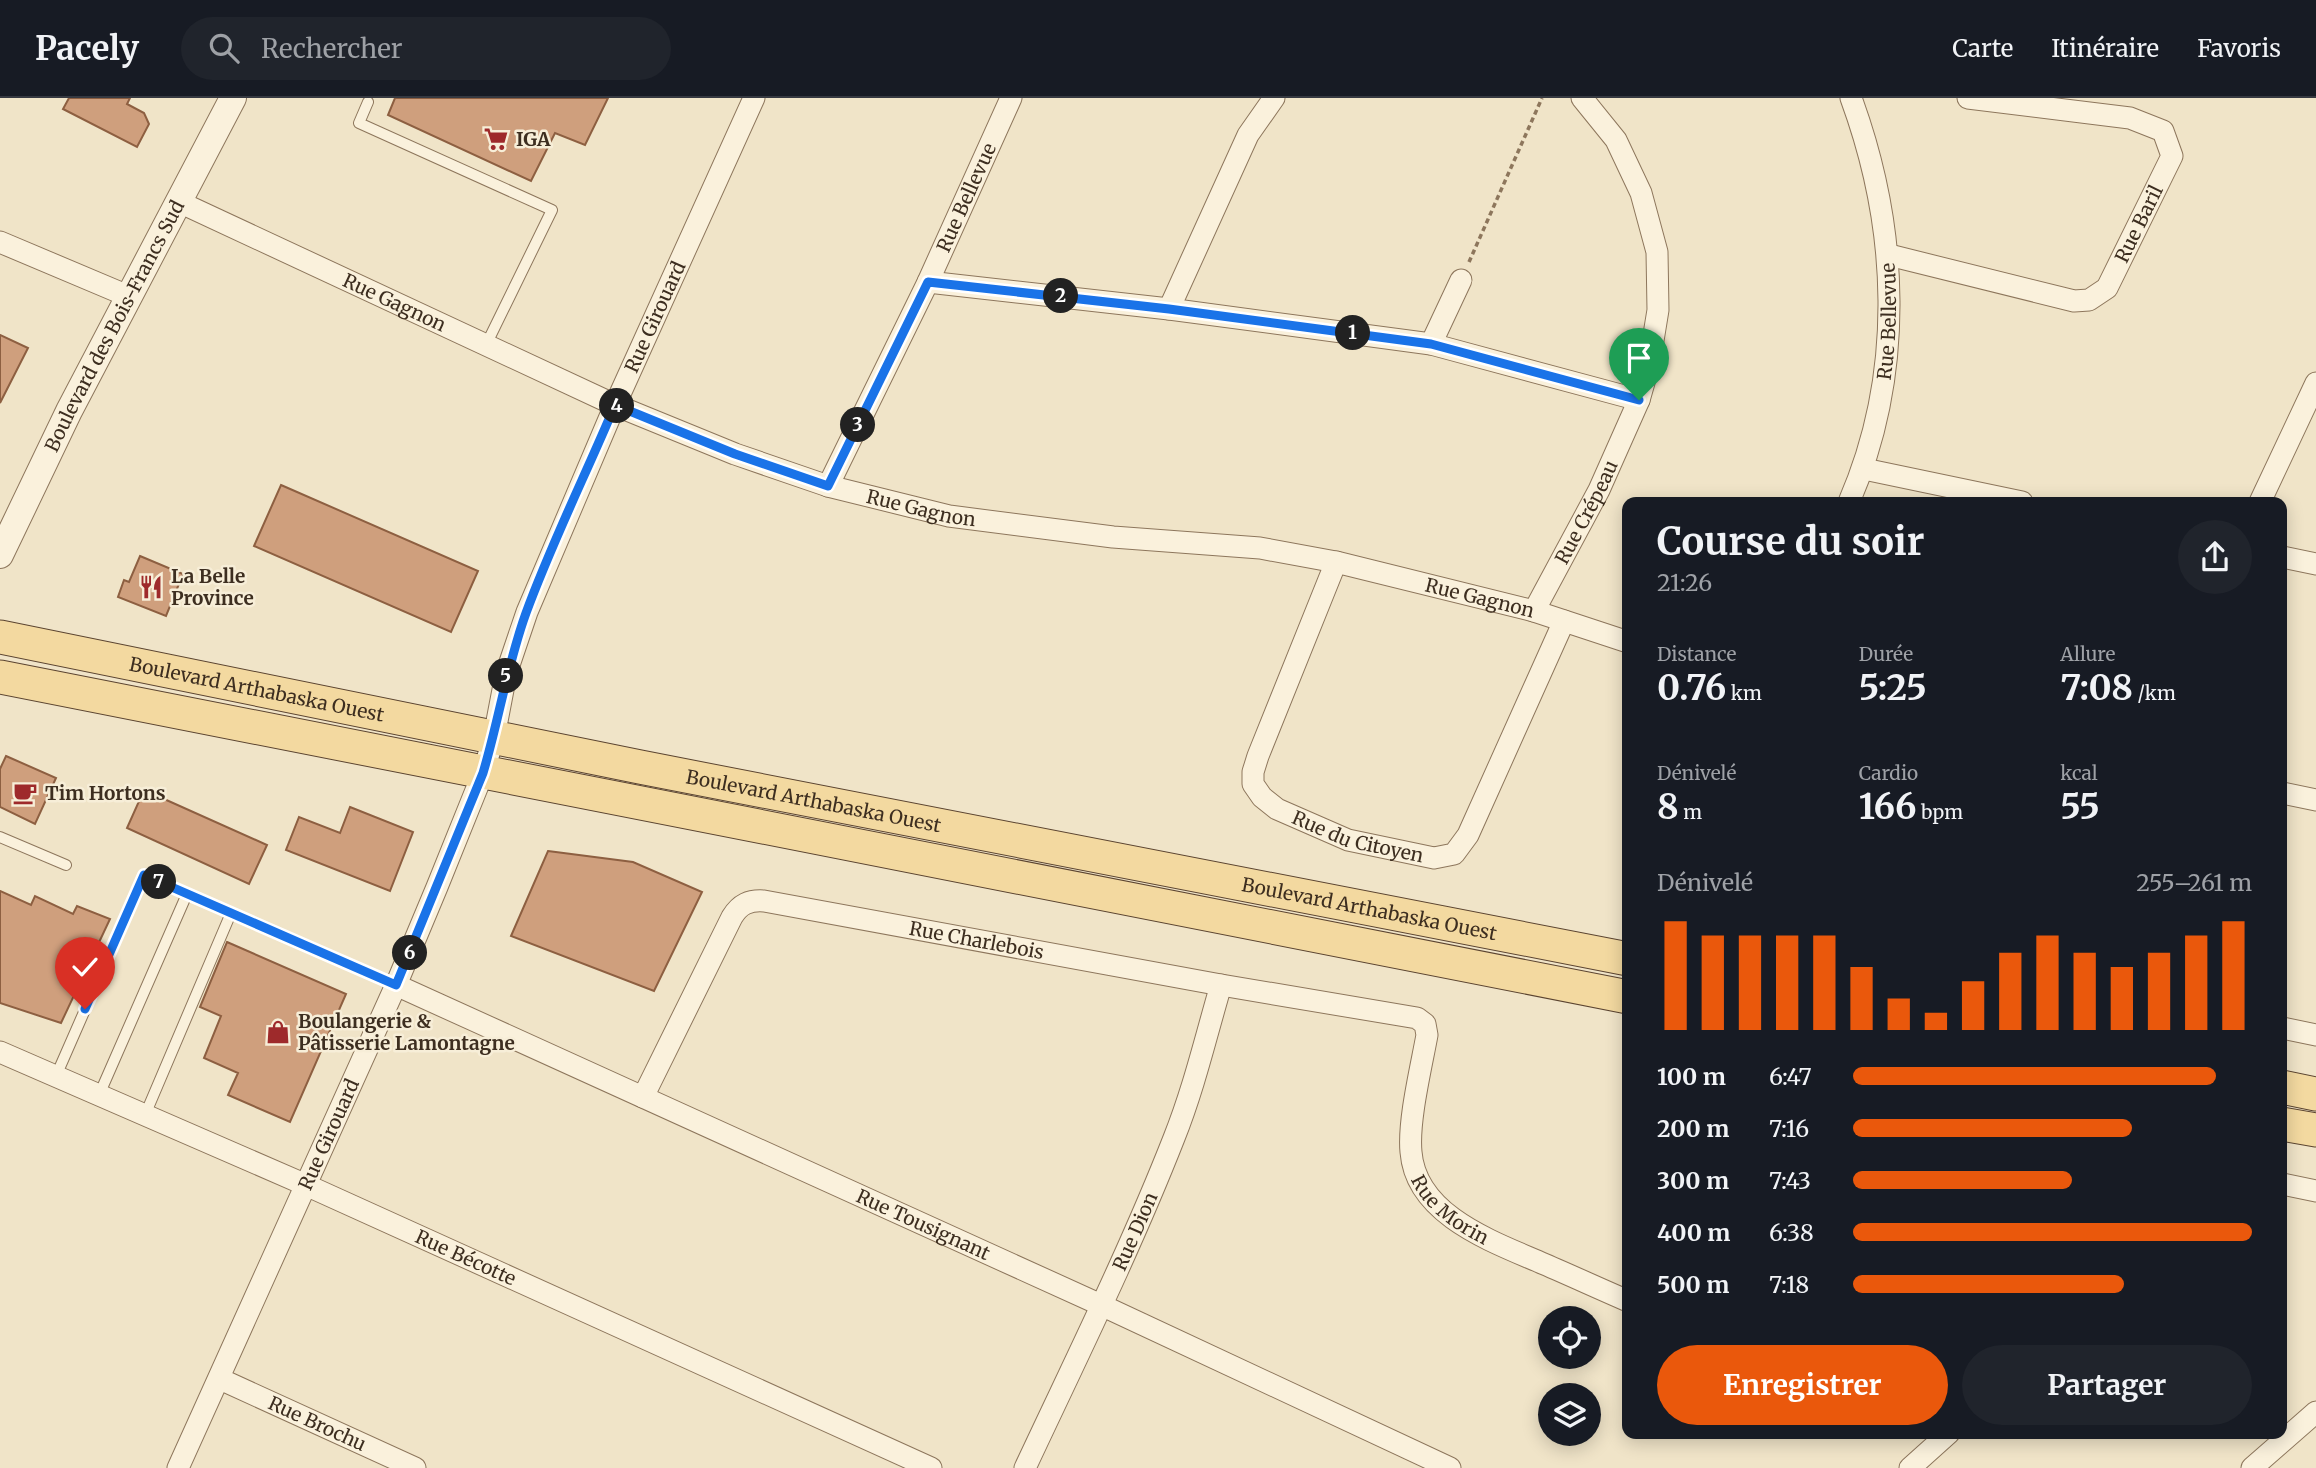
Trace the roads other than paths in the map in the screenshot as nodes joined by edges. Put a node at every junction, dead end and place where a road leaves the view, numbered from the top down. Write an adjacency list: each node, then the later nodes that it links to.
1 (233, 98): 9 (street, Boulevard des Bois-Francs Sud)
2 (754, 98): 20 (street, Rue Girouard)
3 (1011, 98): 13 (street, Rue Bellevue)
4 (1274, 98): 15 (street)
5 (1582, 98): 19 (street, Rue Crépeau)
6 (1852, 98): 11 (street, Rue Bellevue)
7 (1968, 98): 11 (street, Rue Baril)
8 (366, 99): 17 (lane)
9 (177, 201): 14 (street, Boulevard des Bois-Francs Sud); 17 (street, Rue Gagnon)
10 (0, 242): 14 (street)
11 (1889, 255): 21 (street, Rue Bellevue)
12 (1461, 279): 16 (street)
13 (928, 282): 15 (street); 22 (street, Rue Bellevue)
14 (128, 296): 26 (street, Boulevard des Bois-Francs Sud)
15 (1169, 309): 16 (street)
16 (1431, 344): 19 (street)
17 (486, 345): 20 (street, Rue Gagnon)
18 (2316, 383): 25 (street)
19 (1639, 400): 30 (street, Rue Crépeau)
20 (615, 405): 22 (street, Rue Gagnon); 35 (street, Rue Girouard)
21 (1864, 469): 23 (street, Rue Bellevue); 24 (street)
22 (828, 486): 28 (street, Rue Gagnon)
23 (1851, 497)
24 (1998, 497)
25 (2262, 497)
26 (0, 555)
27 (2287, 558): 29 (street)
28 (1336, 562): 30 (street, Rue Gagnon); 31 (street, Rue du Citoyen)
29 (2316, 564)
30 (1534, 611): 31 (street, Rue Gagnon)
31 (1564, 621): 33 (street, Rue Gagnon)
32 (0, 637): 35 (main road, Boulevard Arthabaska Ouest)
33 (1622, 640)
34 (0, 677): 36 (main road, Boulevard Arthabaska Ouest)
35 (494, 737): 36 (street, Rue Girouard); 43 (main road, Boulevard Arthabaska Ouest)
36 (483, 773): 44 (street, Rue Girouard); 46 (main road, Boulevard Arthabaska Ouest)
37 (2287, 794): 38 (street)
38 (2316, 800)
39 (0, 837): 40 (lane)
40 (66, 865)
41 (187, 894): 42 (lane); 51 (lane); 54 (lane)
42 (231, 913): 44 (lane); 56 (lane)
43 (1622, 958)
44 (396, 985): 55 (street, Rue Tousignant); 59 (street, Rue Girouard)
45 (1221, 985): 47 (street, Rue Charlebois); 55 (street, Rue Charlebois); 63 (street, Rue Dion)
46 (1622, 996)
47 (1426, 1024): 62 (street, Rue Morin)
48 (2287, 1029): 49 (street)
49 (2316, 1035)
50 (0, 1052): 51 (street, Rue Bécotte)
51 (56, 1076): 54 (street, Rue Bécotte)
52 (2287, 1088): 53 (main road)
53 (2316, 1094)
54 (99, 1095): 56 (street, Rue Bécotte)
55 (643, 1097): 63 (street, Rue Tousignant)
56 (145, 1115): 59 (street, Rue Bécotte)
57 (2287, 1125): 58 (main road)
58 (2316, 1130)
59 (306, 1185): 64 (street, Rue Girouard); 71 (street, Rue Bécotte)
60 (2287, 1185): 61 (street)
61 (2316, 1191)
62 (1622, 1298)
63 (1101, 1305): 72 (street, Rue Dion); 73 (street, Rue Tousignant)
64 (220, 1379): 69 (street, Rue Girouard); 70 (street, Rue Brochu)
65 (2316, 1412): 66 (street)
66 (2287, 1437)
67 (1941, 1439): 74 (street)
68 (2285, 1439): 75 (street)
69 (178, 1468)
70 (415, 1468)
71 (931, 1468)
72 (1025, 1468)
73 (1450, 1468)
74 (1910, 1468)
75 (2252, 1468)

